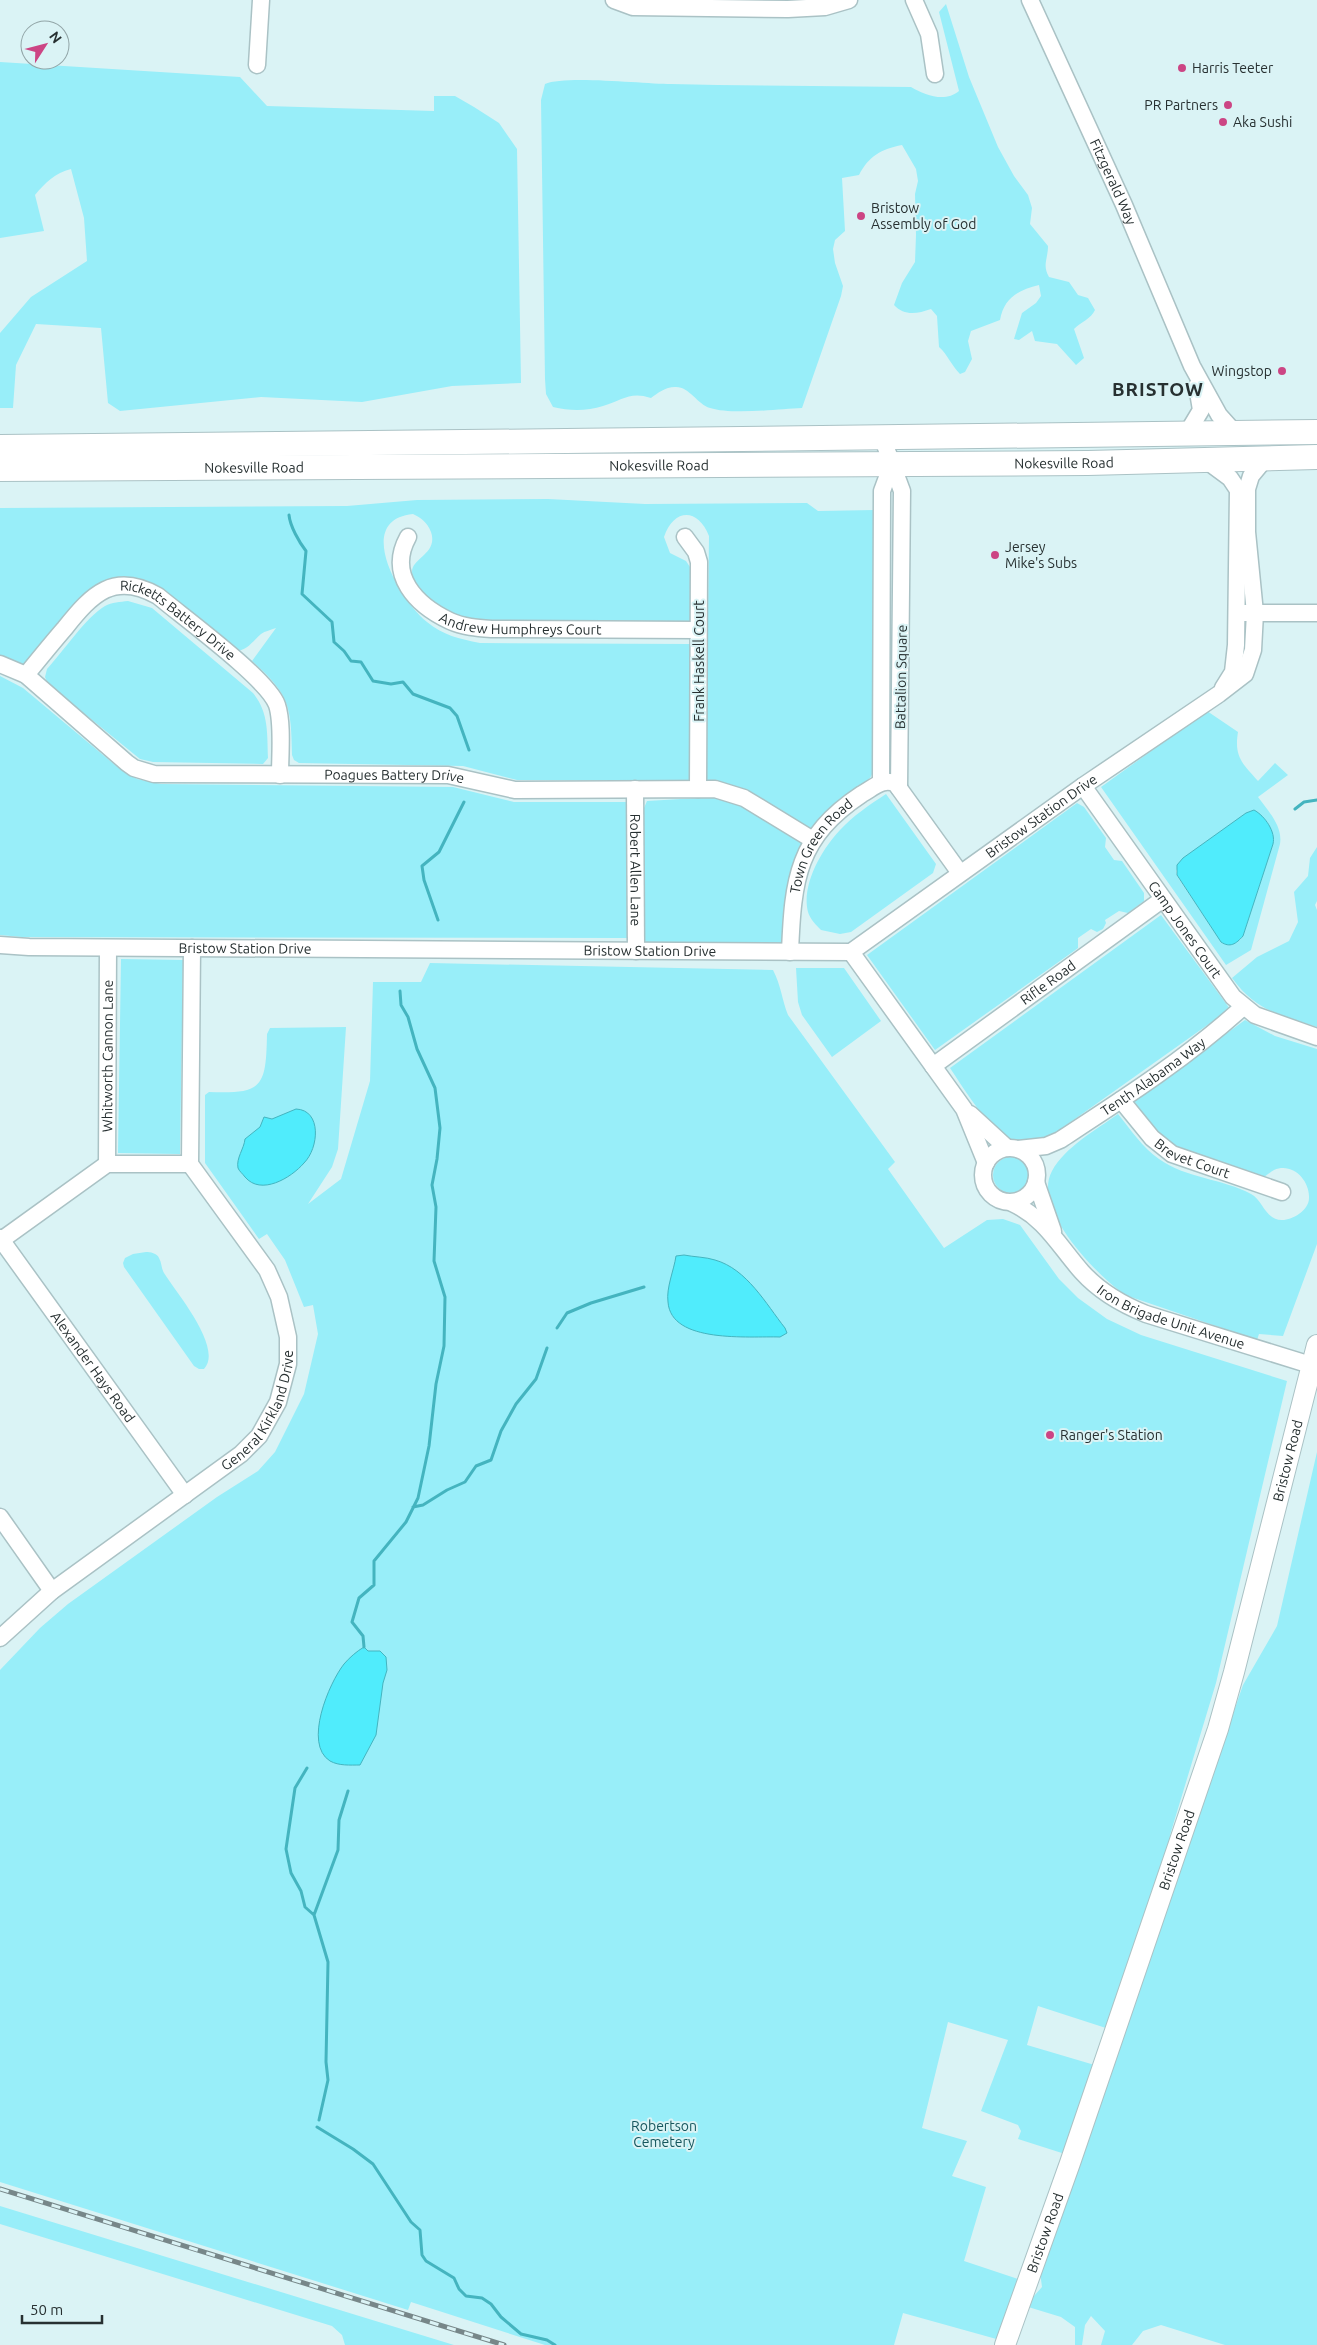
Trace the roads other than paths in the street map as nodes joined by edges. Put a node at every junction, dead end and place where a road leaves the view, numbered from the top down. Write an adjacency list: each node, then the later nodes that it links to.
1 (261, 0): 7 (street)
2 (614, 0): 6 (street)
3 (848, 0): 6 (street)
4 (914, 0): 8 (street)
5 (1030, 0): 9 (street, Fitzgerald Way)
6 (731, 4)
7 (258, 65)
8 (935, 74)
9 (1192, 366): 11 (street, Fitzgerald Way); 12 (street, Fitzgerald Way)
10 (1317, 432): 11 (highway, Nokesville Road)
11 (1236, 434): 12 (highway, Nokesville Road)
12 (1186, 435): 13 (highway, Nokesville Road)
13 (882, 437): 14 (highway, Nokesville Road); 18 (street, Battalion Square)
14 (0, 447)
15 (1317, 457): 16 (highway, Nokesville Road)
16 (1265, 459): 17 (highway, Nokesville Road); 23 (street, Bristow Station Drive)
17 (1207, 461): 18 (highway, Nokesville Road); 22 (street, Bristow Station Drive)
18 (892, 464): 19 (highway, Nokesville Road); 30 (street, Battalion Square); 32 (street, Battalion Square)
19 (0, 469)
20 (408, 537): 25 (street, Andrew Humphreys Court)
21 (685, 537): 25 (street, Frank Haskell Court)
22 (1236, 613): 23 (street); 28 (street, Bristow Station Drive)
23 (1255, 613): 24 (street); 28 (street, Bristow Station Drive)
24 (1317, 613)
25 (698, 630): 34 (street, Frank Haskell Court)
26 (0, 664): 27 (street, Poagues Battery Drive)
27 (26, 675): 29 (street, Poagues Battery Drive); 29 (street, Ricketts Battery Drive)
28 (1219, 694): 31 (street, Bristow Station Drive)
29 (280, 775): 33 (street, Poagues Battery Drive)
30 (881, 782): 32 (street); 35 (street, Town Green Road)
31 (1083, 786): 36 (street, Bristow Station Drive); 37 (street, Camp Jones Court)
32 (899, 788): 36 (street)
33 (635, 789): 34 (street, Poagues Battery Drive); 41 (street, Robert Allen Lane)
34 (698, 789): 35 (street, Poagues Battery Drive)
35 (813, 840): 42 (street, Town Green Road)
36 (960, 873): 43 (street, Bristow Station Drive)
37 (1163, 899): 44 (street, Camp Jones Court); 46 (street, Rifle Road)
38 (0, 945): 39 (street, Bristow Station Drive)
39 (108, 948): 40 (street, Bristow Station Drive); 52 (street, Whitworth Cannon Lane)
40 (192, 948): 41 (street, Bristow Station Drive); 53 (street)
41 (636, 951): 42 (street, Bristow Station Drive)
42 (790, 952): 43 (street, Bristow Station Drive)
43 (851, 952): 46 (street)
44 (1243, 1007): 45 (street, Camp Jones Court); 47 (street, Tenth Alabama Way)
45 (1317, 1037)
46 (933, 1066): 48 (street)
47 (1121, 1100): 49 (street, Tenth Alabama Way); 55 (street, Brevet Court)
48 (964, 1109): 50 (street); 51 (street)
49 (1060, 1140): 50 (street, Tenth Alabama Way); 54 (street, Tenth Alabama Way)
50 (1012, 1149): 51 (street); 54 (street)
51 (986, 1163): 56 (street)
52 (107, 1164): 53 (street); 58 (street)
53 (190, 1164): 61 (street, General Kirkland Drive)
54 (1037, 1179): 56 (street); 57 (street, Iron Brigade Unit Avenue)
55 (1282, 1192)
56 (1012, 1202): 57 (street, Iron Brigade Unit Avenue)
57 (1055, 1236): 60 (street, Iron Brigade Unit Avenue)
58 (0, 1240): 61 (street, Alexander Hays Road)
59 (1317, 1345): 60 (main road, Bristow Road)
60 (1314, 1366): 65 (main road, Bristow Road)
61 (185, 1495): 63 (street, General Kirkland Drive)
62 (0, 1517): 63 (street)
63 (52, 1591): 64 (street, General Kirkland Drive)
64 (0, 1638)
65 (1005, 2345)

